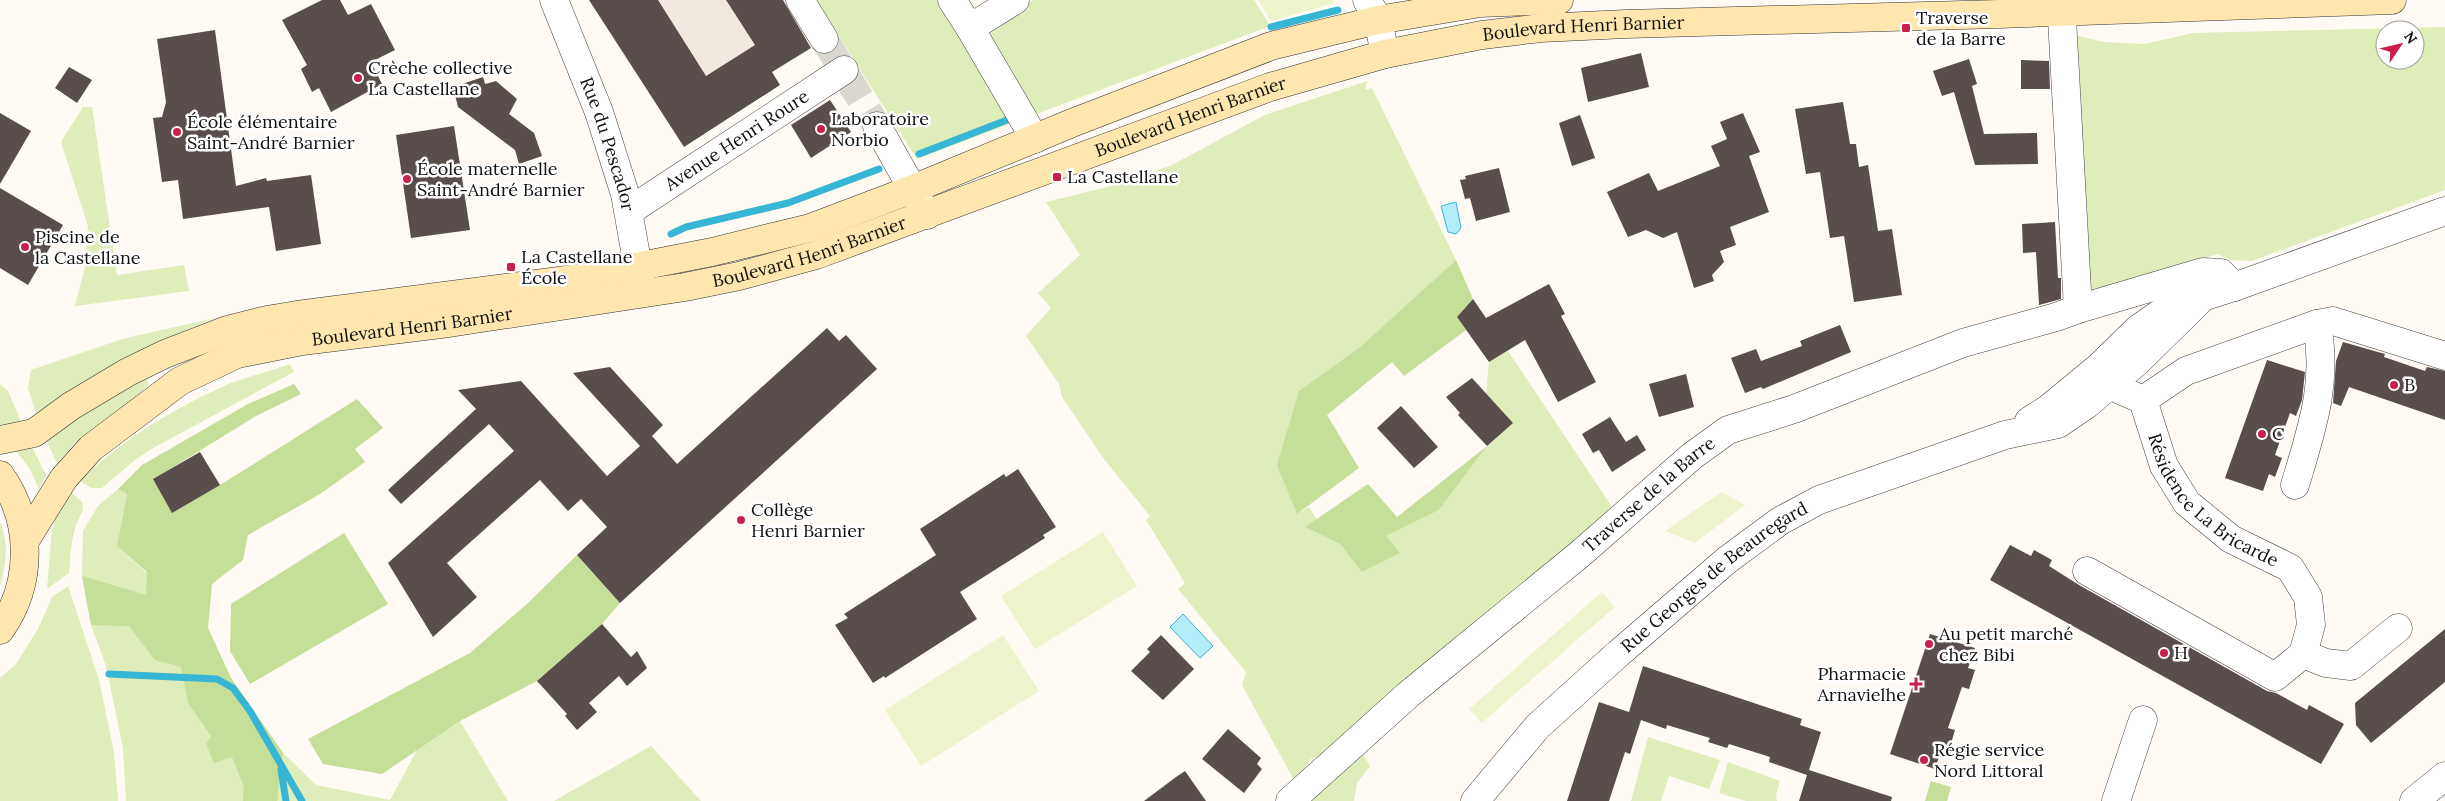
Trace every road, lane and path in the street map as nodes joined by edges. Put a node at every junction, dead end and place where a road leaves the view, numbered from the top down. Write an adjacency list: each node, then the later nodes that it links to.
1 (554, 0): 16 (street, Rue du Pescador)
2 (800, 0): 10 (street)
3 (952, 0): 9 (street)
4 (1015, 0): 9 (street)
5 (1558, 0): 8 (main road, Boulevard Henri Barnier)
6 (2392, 0): 7 (main road, Boulevard Henri Barnier)
7 (2061, 6): 11 (main road, Boulevard Henri Barnier); 22 (street)
8 (1372, 10): 11 (street); 14 (main road, Boulevard Henri Barnier)
9 (970, 28): 14 (street)
10 (824, 39)
11 (1385, 54): 18 (main road, Boulevard Henri Barnier)
12 (844, 70): 16 (street, Avenue Henri Roure)
13 (877, 126): 15 (street)
14 (1035, 139): 15 (main road, Boulevard Henri Barnier)
15 (913, 189): 18 (street); 19 (main road, Boulevard Henri Barnier)
16 (629, 211): 19 (street, Rue du Pescador)
17 (2445, 211): 20 (street, Rue Georges de Beauregard)
18 (927, 214): 21 (main road, Boulevard Henri Barnier)
19 (640, 267): 21 (street, Rue du Pescador); 30 (main road, Boulevard Henri Barnier)
20 (2234, 287): 22 (street, Traverse de la Barre); 24 (street, Rue Georges de Beauregard)
21 (642, 293): 33 (main road, Boulevard Henri Barnier)
22 (2078, 309): 40 (street, Traverse de la Barre)
23 (2317, 324): 25 (street); 26 (street); 32 (street)
24 (2148, 335): 26 (street); 27 (street, Rue Georges de Beauregard); 29 (street, Rue Georges de Beauregard)
25 (2445, 356)
26 (2186, 371): 28 (street)
27 (2109, 385): 28 (street); 29 (street, Rue Georges de Beauregard)
28 (2143, 400): 37 (street, Résidence La Bricarde)
29 (2005, 435): 41 (street, Rue Georges de Beauregard)
30 (0, 440)
31 (0, 475): 33 (main road)
32 (2295, 485)
33 (26, 539): 36 (main road)
34 (2087, 571): 37 (street)
35 (2398, 628): 37 (street)
36 (0, 630)
37 (2303, 654)
38 (2143, 720): 42 (street)
39 (2445, 776): 43 (street)
40 (1290, 801)
41 (1475, 801)
42 (2116, 801)
43 (2414, 801)

